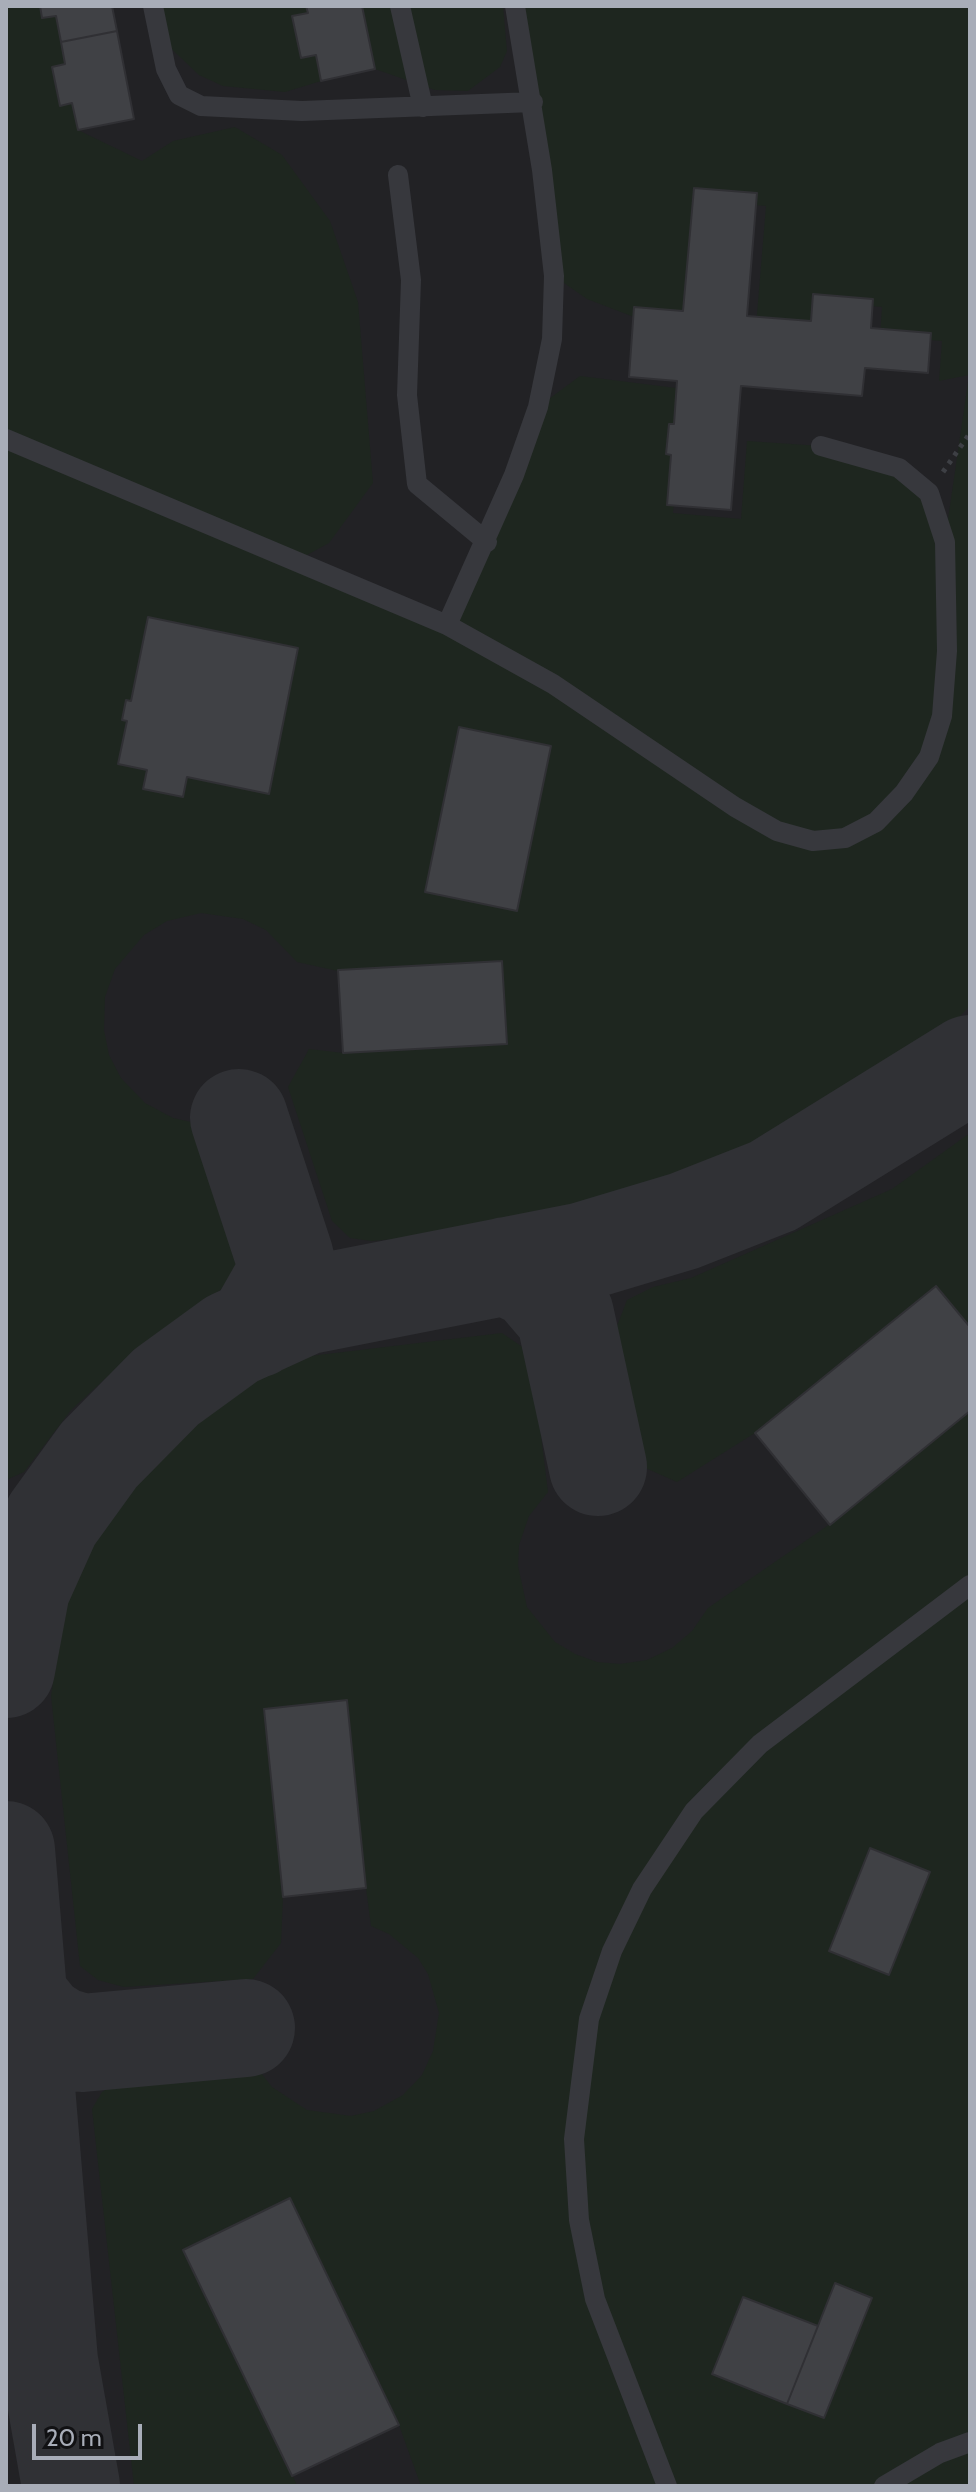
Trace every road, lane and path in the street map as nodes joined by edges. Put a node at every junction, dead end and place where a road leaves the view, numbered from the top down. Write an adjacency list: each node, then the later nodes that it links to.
1 (153, 6): 5 (lane)
2 (400, 6): 5 (lane)
3 (515, 6): 4 (lane)
4 (533, 102): 5 (lane); 11 (lane)
5 (423, 107)
6 (398, 175): 11 (lane)
7 (970, 433): 10 (path)
8 (6, 439): 12 (lane)
9 (821, 446): 10 (lane)
10 (929, 493): 12 (lane)
11 (487, 542): 12 (lane)
12 (447, 625)
13 (970, 1585): 15 (lane)
14 (970, 2442): 16 (lane)
15 (667, 2486)
16 (884, 2486)

